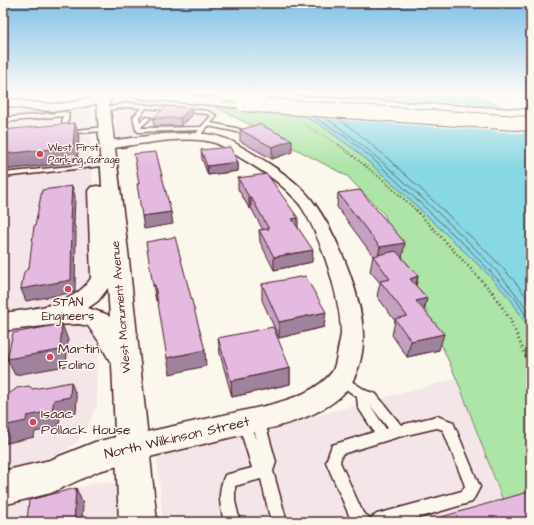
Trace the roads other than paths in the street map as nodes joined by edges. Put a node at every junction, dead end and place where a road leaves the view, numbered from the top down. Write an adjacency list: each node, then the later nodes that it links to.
1 (19, 118): 8 (lane)
2 (65, 118): 12 (lane)
3 (103, 118): 15 (main road, West Monument Avenue)
4 (136, 118): 10 (lane)
5 (147, 118): 10 (lane)
6 (212, 118): 11 (lane)
7 (445, 118): 9 (main road, bridge)
8 (3, 120)
9 (531, 124)
10 (139, 126): 11 (lane)
11 (203, 132): 13 (lane); 15 (street); 19 (street)
12 (63, 133): 14 (lane); 15 (lane)
13 (246, 133)
14 (56, 134)
15 (104, 151): 16 (lane); 17 (main road); 18 (main road, West Monument Avenue)
16 (3, 175)
17 (15, 320): 18 (main road)
18 (126, 364): 24 (main road, West Monument Avenue)
19 (342, 378): 20 (lane); 21 (street, North Wilkinson Street)
20 (363, 395): 22 (lane); 23 (lane)
21 (251, 421): 24 (street, North Wilkinson Street); 25 (lane)
22 (398, 431): 23 (lane); 31 (lane)
23 (383, 436): 30 (lane)
24 (132, 448): 26 (main road, North Wilkinson Street); 27 (main road, West Monument Avenue)
25 (266, 471): 28 (lane); 29 (lane)
26 (3, 488)
27 (138, 522)
28 (232, 522)
29 (279, 522)
30 (364, 522)
31 (377, 522)

